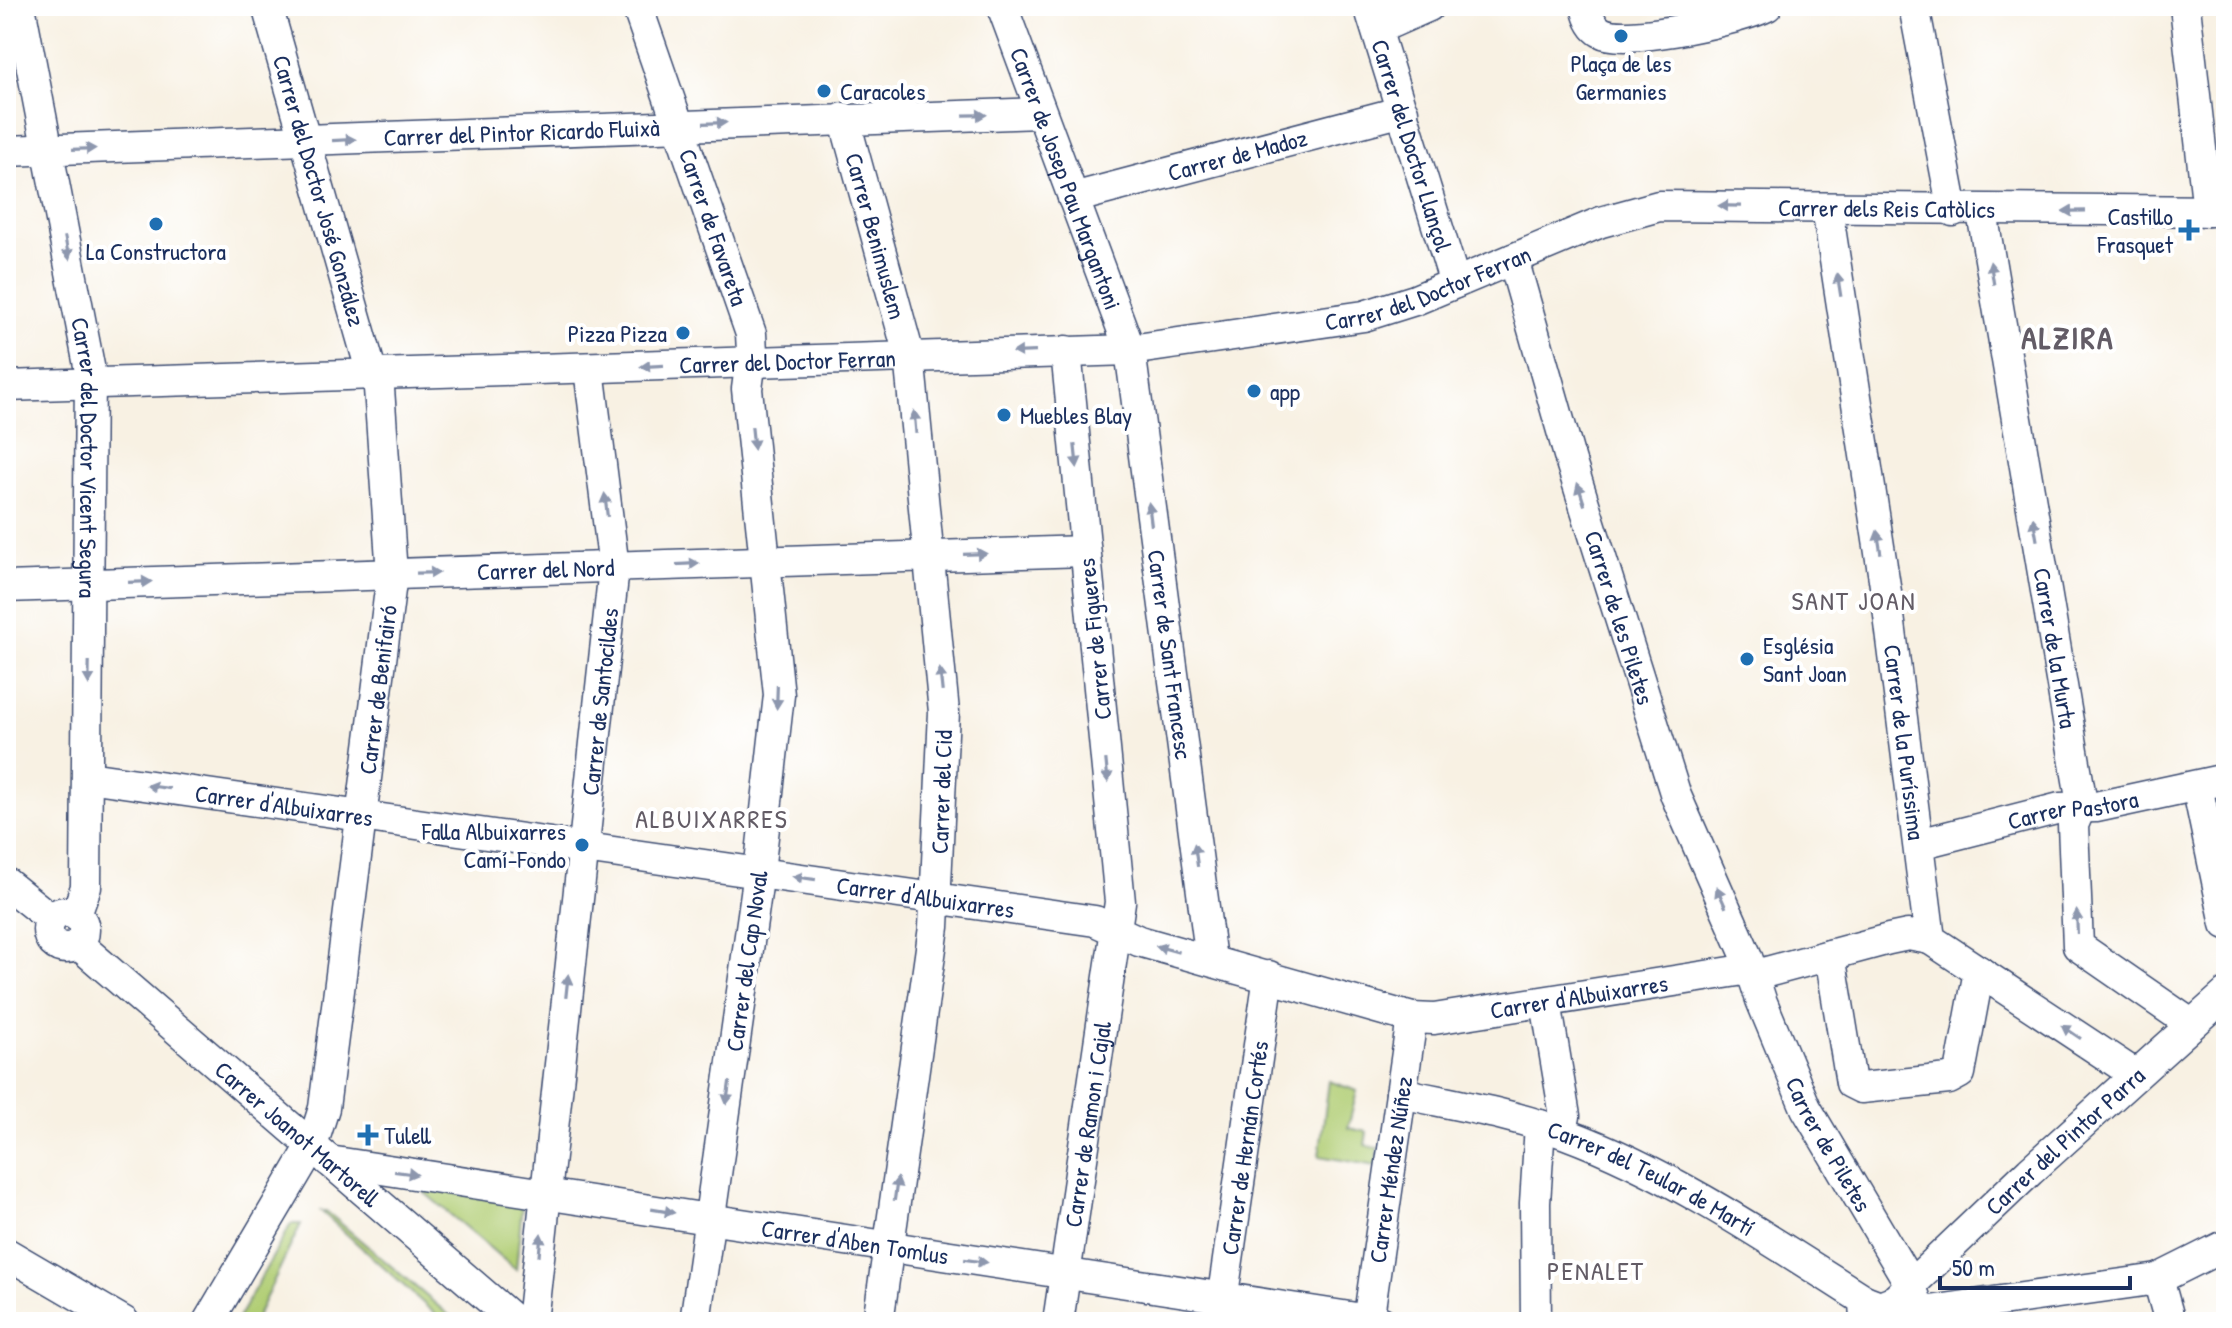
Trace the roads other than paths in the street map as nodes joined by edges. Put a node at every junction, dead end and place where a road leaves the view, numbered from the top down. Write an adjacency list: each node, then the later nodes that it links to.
1 (20, 6): 16 (street, Carrer del Doctor Vicent Segura)
2 (267, 6): 15 (street, Carrer del Doctor José González)
3 (637, 6): 14 (street, Carrer de Favareta)
4 (1002, 6): 12 (street, Carrer de Josep Pau Margantoni)
5 (1429, 6): 10 (street)
6 (1586, 6): 7 (street)
7 (1767, 6)
8 (1914, 6): 21 (street, Carrer de la Murta)
9 (2185, 6): 20 (street)
10 (1373, 17): 11 (street, Carrer del Doctor Llançol)
11 (1403, 111): 18 (street, Carrer de Madoz); 24 (street, Carrer del Doctor Llançol)
12 (1039, 113): 13 (street, Carrer del Pintor Ricardo Fluixà, one-way to 12); 18 (street, Carrer de Josep Pau Margantoni)
13 (844, 118): 14 (street, Carrer del Pintor Ricardo Fluixà, one-way to 13); 27 (street, Carrer Benimuslem)
14 (679, 124): 15 (street, Carrer del Pintor Ricardo Fluixà, one-way to 14); 28 (street, Carrer de Favareta)
15 (305, 142): 16 (street, Carrer del Pintor Ricardo Fluixà, one-way to 15); 30 (street, Carrer del Doctor José González)
16 (49, 150): 17 (street, Carrer del Pintor Ricardo Fluixà); 31 (street, Carrer del Doctor Vicent Segura, one-way to 31)
17 (6, 151)
18 (1073, 198): 25 (street, Carrer de Josep Pau Margantoni)
19 (1827, 208): 21 (street, Carrer dels Reis Catòlics); 22 (street, Carrer dels Reis Catòlics, one-way to 22); 44 (street, Carrer de la Puríssima, one-way to 19)
20 (2217, 211): 21 (street, Carrer dels Reis Catòlics, one-way to 21)
21 (1968, 212): 42 (street, Carrer de la Murta, one-way to 21)
22 (1554, 241): 23 (street, Carrer del Doctor Ferran)
23 (1513, 259): 24 (street, Carrer del Doctor Ferran); 56 (street, Carrer de les Piletes, one-way to 23)
24 (1455, 283): 25 (street, Carrer del Doctor Ferran)
25 (1130, 350): 26 (street, Carrer del Doctor Ferran); 54 (street, Carrer de Sant Francesc, one-way to 25)
26 (1066, 351): 27 (street, Carrer del Doctor Ferran, one-way to 27); 33 (street, Carrer de Figueres, one-way to 33)
27 (909, 355): 28 (street, Carrer del Doctor Ferran); 34 (street, Carrer del Cid, one-way to 27)
28 (751, 361): 29 (street, Carrer del Doctor Ferran, one-way to 29); 35 (street, Carrer del Cap Noval, one-way to 35)
29 (589, 369): 30 (street, Carrer del Doctor Ferran); 36 (street, Carrer de Santocildes, one-way to 29)
30 (375, 374): 31 (street, Carrer del Doctor Ferran); 37 (street, Carrer de Benifairó)
31 (91, 384): 32 (street, Carrer del Doctor Ferran); 38 (street, Carrer del Doctor Vicent Segura)
32 (6, 386)
33 (1085, 551): 34 (street, Carrer del Nord, one-way to 33); 51 (street, Carrer de Figueres, one-way to 51)
34 (928, 555): 35 (street, Carrer del Nord); 48 (street, Carrer del Cid, one-way to 34)
35 (767, 561): 36 (street, Carrer del Nord, one-way to 35); 46 (street, Carrer del Cap Noval, one-way to 46)
36 (614, 568): 37 (street, Carrer del Nord, one-way to 36); 45 (street, Carrer de Santocildes)
37 (392, 574): 38 (street, Carrer del Nord, one-way to 37); 43 (street, Carrer de Benifairó)
38 (90, 583): 39 (street, Carrer del Nord); 40 (street, Carrer del Doctor Vicent Segura, one-way to 40)
39 (6, 587)
40 (88, 777): 43 (street, Carrer d'Albuixarres, one-way to 40); 50 (street, Carrer del Doctor Vicent Segura)
41 (2212, 783): 42 (street, Carrer Pastora); 49 (street)
42 (2081, 807): 44 (street, Carrer Pastora); 61 (street, Carrer de la Murta, one-way to 42)
43 (363, 814): 45 (street, Carrer d'Albuixarres); 65 (street, Carrer de Benifairó)
44 (1919, 844): 52 (street, Carrer de la Puríssima)
45 (582, 845): 46 (street, Carrer d'Albuixarres); 66 (street, Carrer de Santocildes, one-way to 45)
46 (759, 872): 48 (street, Carrer d'Albuixarres, one-way to 46); 67 (street, Carrer del Cap Noval, one-way to 67)
47 (6, 883): 50 (street, Carrer Joanot Martorell)
48 (937, 898): 51 (street, Carrer d'Albuixarres); 69 (street, Carrer del Cid, one-way to 48)
49 (2226, 924)
50 (69, 926): 65 (street, Carrer Joanot Martorell)
51 (1115, 928): 54 (street, Carrer d'Albuixarres, one-way to 51); 71 (street, Carrer de Ramon i Cajal)
52 (1930, 939): 53 (street); 55 (street)
53 (1830, 955): 55 (street); 56 (street, Carrer d'Albuixarres)
54 (1211, 960): 57 (street, Carrer d'Albuixarres)
55 (1979, 971): 62 (street, one-way to 55)
56 (1751, 973): 59 (street, Carrer d'Albuixarres); 73 (street, Carrer de Piletes)
57 (1269, 976): 60 (street, Carrer d'Albuixarres); 74 (street, Carrer de Hernán Cortés)
58 (2226, 994): 61 (street, Carrer del Pintor Parra)
59 (1546, 1002): 60 (street, Carrer d'Albuixarres); 64 (street)
60 (1412, 1018): 63 (street, Carrer Méndez Núñez)
61 (2191, 1024): 62 (street, Carrer del Pintor Parra)
62 (2136, 1075): 73 (street, Carrer del Pintor Parra)
63 (1401, 1093): 64 (street, Carrer del Teular de Martí); 77 (street, Carrer Méndez Núñez)
64 (1551, 1128): 75 (street, Carrer del Teular de Martí); 85 (street)
65 (320, 1154): 66 (street, Carrer d'Aben Tomlus, one-way to 66); 79 (street, Carrer de Benifairó); 80 (street, Carrer Joanot Martorell)
66 (545, 1193): 67 (street, Carrer d'Aben Tomlus, one-way to 67); 81 (street, Carrer de Santocildes, one-way to 66)
67 (710, 1219): 69 (street, Carrer d'Aben Tomlus); 82 (street, Carrer del Cap Noval)
68 (2226, 1245): 72 (street)
69 (887, 1247): 71 (street, Carrer d'Aben Tomlus, one-way to 71); 83 (street, Carrer del Cid)
70 (6, 1253): 78 (street)
71 (1065, 1273): 74 (street, Carrer d'Aben Tomlus); 84 (street, Carrer de Ramon i Cajal)
72 (2158, 1279): 76 (street); 87 (street)
73 (1910, 1284): 75 (street, Carrer del Pintor Parra); 76 (street, Carrer de Piletes)
74 (1221, 1310): 77 (street, Carrer d'Aben Tomlus)
75 (1865, 1311)
76 (1924, 1317): 86 (street)
77 (1372, 1321)
78 (124, 1322)
79 (208, 1322)
80 (516, 1322)
81 (532, 1322)
82 (695, 1322)
83 (878, 1322)
84 (1058, 1322)
85 (1536, 1322)
86 (1891, 1322)
87 (2170, 1322)

